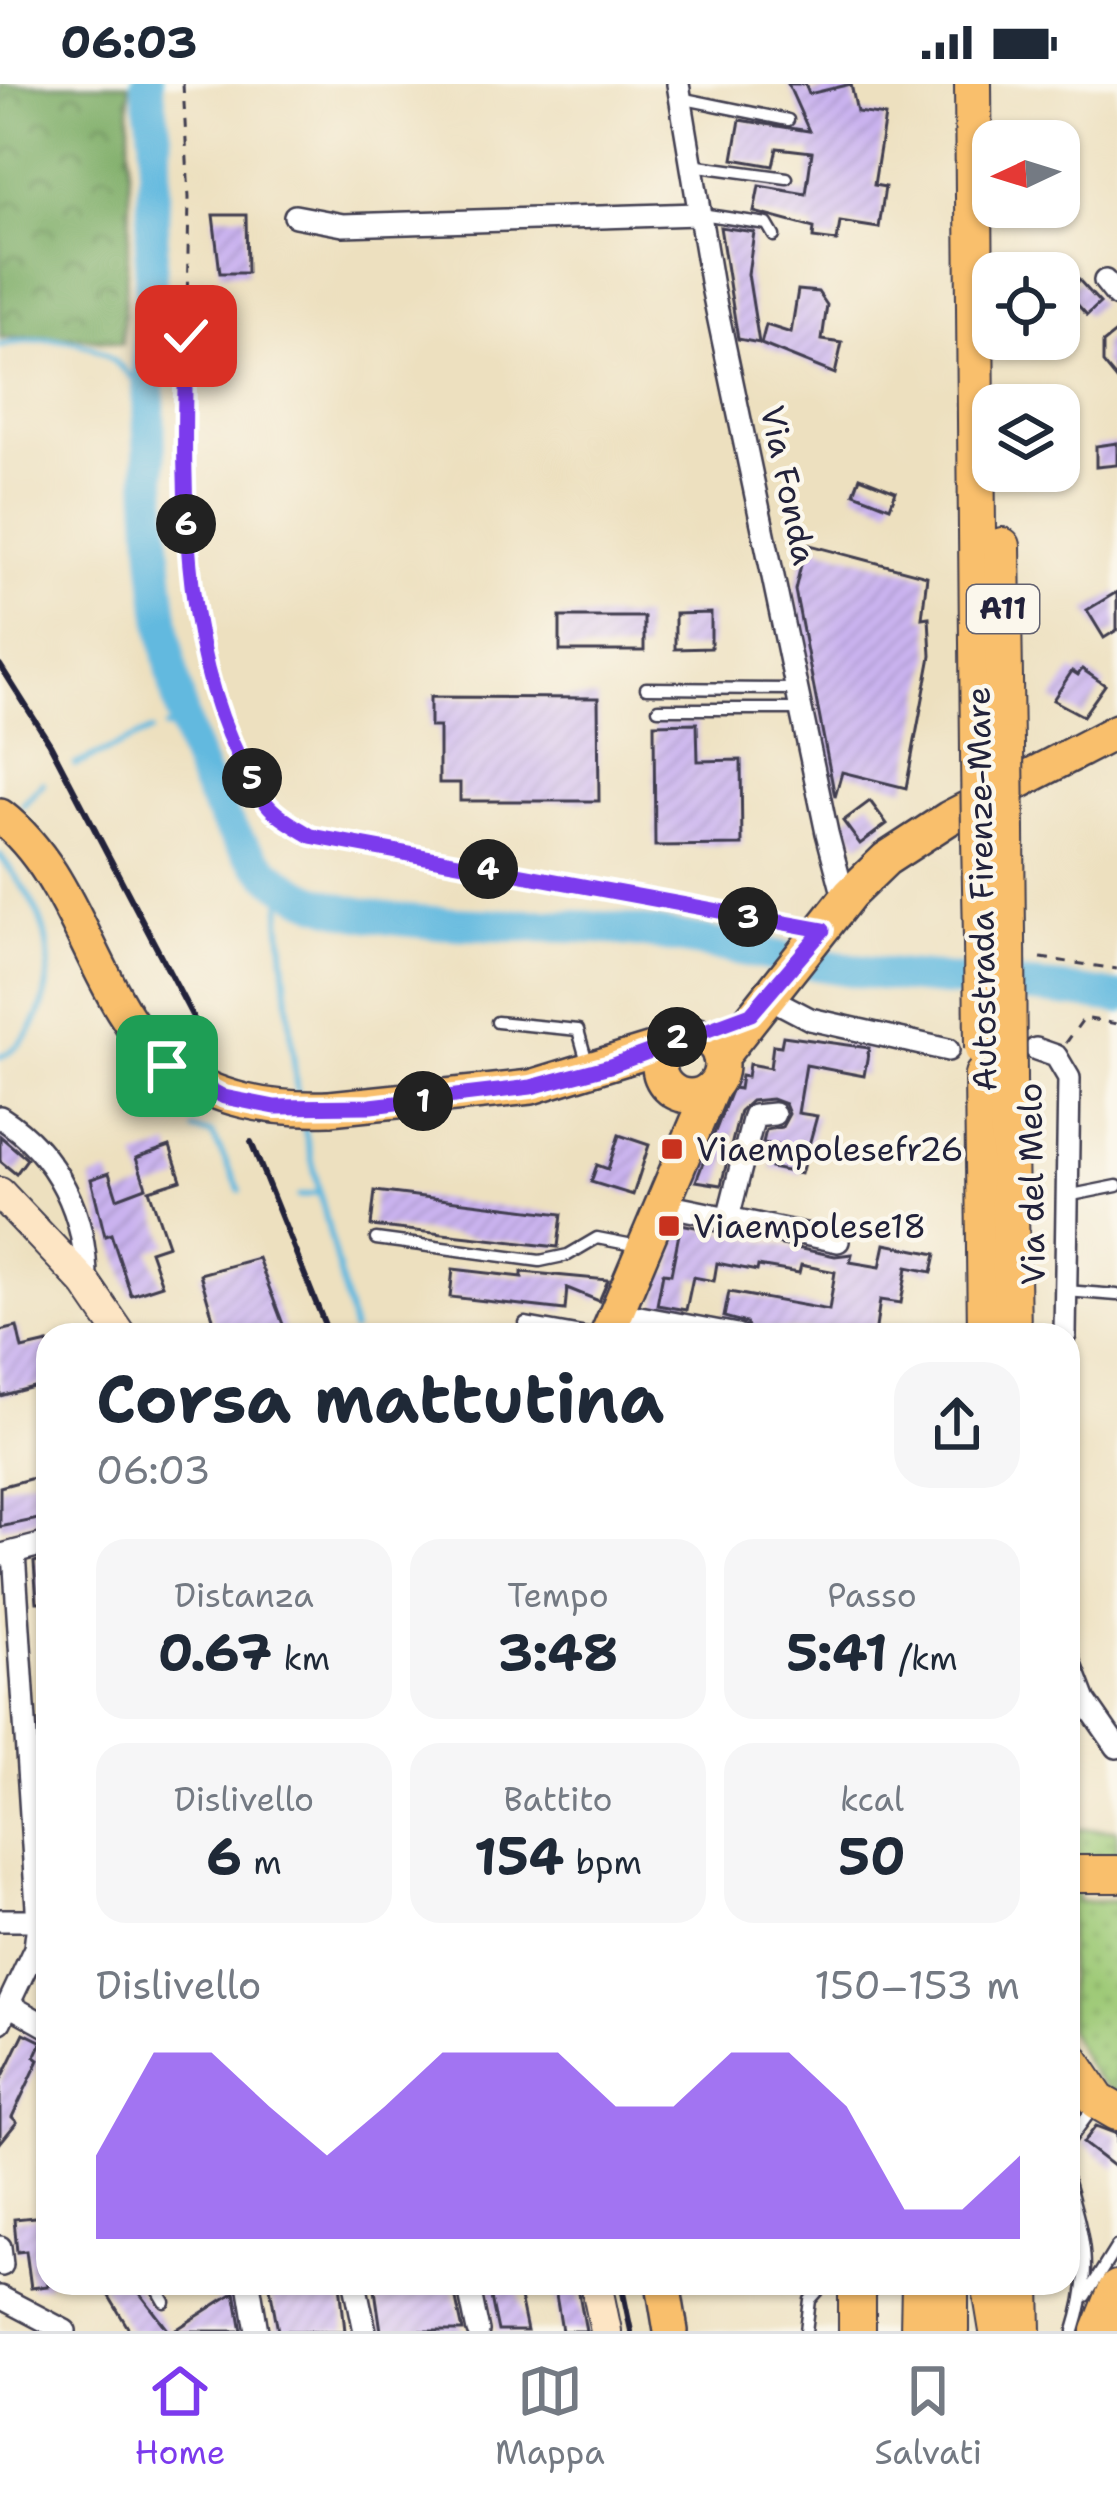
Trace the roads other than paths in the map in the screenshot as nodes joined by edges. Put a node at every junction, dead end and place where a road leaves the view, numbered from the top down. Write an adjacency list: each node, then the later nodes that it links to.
1 (973, 84): 16 (highway, Autostrada Firenze-Mare / A11)
2 (997, 84): 5 (highway)
3 (679, 91): 4 (lane); 6 (street, Via Fonda)
4 (788, 120)
5 (998, 120)
6 (691, 165): 7 (lane); 8 (street, Via Fonda)
7 (787, 178)
8 (698, 214): 9 (street); 10 (lane); 13 (street, Via Fonda)
9 (295, 217)
10 (774, 236)
11 (1000, 492): 16 (highway, Autostrada Firenze-Mare / A11)
12 (646, 688): 13 (lane)
13 (800, 699): 14 (lane); 18 (street, Via Fonda)
14 (658, 709)
15 (1117, 731): 18 (main road)
16 (992, 750): 25 (highway, Autostrada Firenze-Mare / A11, bridge)
17 (0, 816): 23 (main road, bridge)
18 (850, 894): 19 (main road)
19 (770, 994): 21 (street); 24 (main road)
20 (497, 1022): 23 (lane)
21 (948, 1049)
22 (1046, 1052): 30 (street, Via del Melo)
23 (599, 1068): 24 (main road); 24 (main road)
24 (697, 1072): 31 (main road)
25 (996, 1077): 33 (highway, Autostrada Firenze-Mare / A11); 44 (highway, Autostrada Firenze-Mare / A11)
26 (774, 1114): 32 (street)
27 (0, 1117): 37 (street)
28 (1117, 1186): 30 (lane)
29 (0, 1193): 37 (main road)
30 (1067, 1196): 38 (street, Via del Melo)
31 (665, 1205): 32 (street); 36 (main road)
32 (728, 1218): 35 (street)
33 (985, 1223): 42 (highway); 43 (highway, Autostrada Firenze-Mare / A11)
34 (376, 1239): 36 (lane)
35 (838, 1241)
36 (647, 1249): 41 (main road)
37 (86, 1284): 40 (main road)
38 (1066, 1291): 39 (lane); 45 (street, Via del Melo)
39 (1117, 1295)
40 (113, 1323)
41 (613, 1323)
42 (974, 1323)
43 (986, 1323)
44 (1011, 1323)
45 (1065, 1323)
46 (36, 1546): 47 (street)
47 (7, 1554): 50 (street)
48 (1080, 1690): 49 (street)
49 (1117, 1748)
50 (36, 1850)
51 (1117, 1874): 52 (highway)
52 (1083, 1884)
53 (0, 1920): 54 (street)
54 (36, 1921)
55 (36, 1945): 56 (street)
56 (4, 2014): 57 (street)
57 (36, 2023)
58 (1080, 2071): 59 (highway)
59 (1107, 2106): 60 (lane)
60 (1080, 2131)
61 (1080, 2224): 77 (lane)
62 (1117, 2246): 77 (lane)
63 (161, 2295): 76 (lane)
64 (251, 2295): 79 (street)
65 (358, 2295): 80 (street)
66 (470, 2295): 81 (street)
67 (598, 2295): 82 (main road)
68 (666, 2295): 83 (main road)
69 (814, 2295): 84 (lane)
70 (857, 2295): 85 (highway)
71 (920, 2295): 86 (highway)
72 (950, 2295): 87 (highway)
73 (995, 2295): 88 (highway)
74 (1022, 2295): 89 (highway)
75 (0, 2297): 78 (street)
76 (165, 2302)
77 (1101, 2306): 90 (lane)
78 (65, 2331)
79 (257, 2331)
80 (365, 2331)
81 (478, 2331)
82 (606, 2331)
83 (671, 2331)
84 (806, 2331)
85 (857, 2331)
86 (919, 2331)
87 (950, 2331)
88 (999, 2331)
89 (1023, 2331)
90 (1075, 2331)

